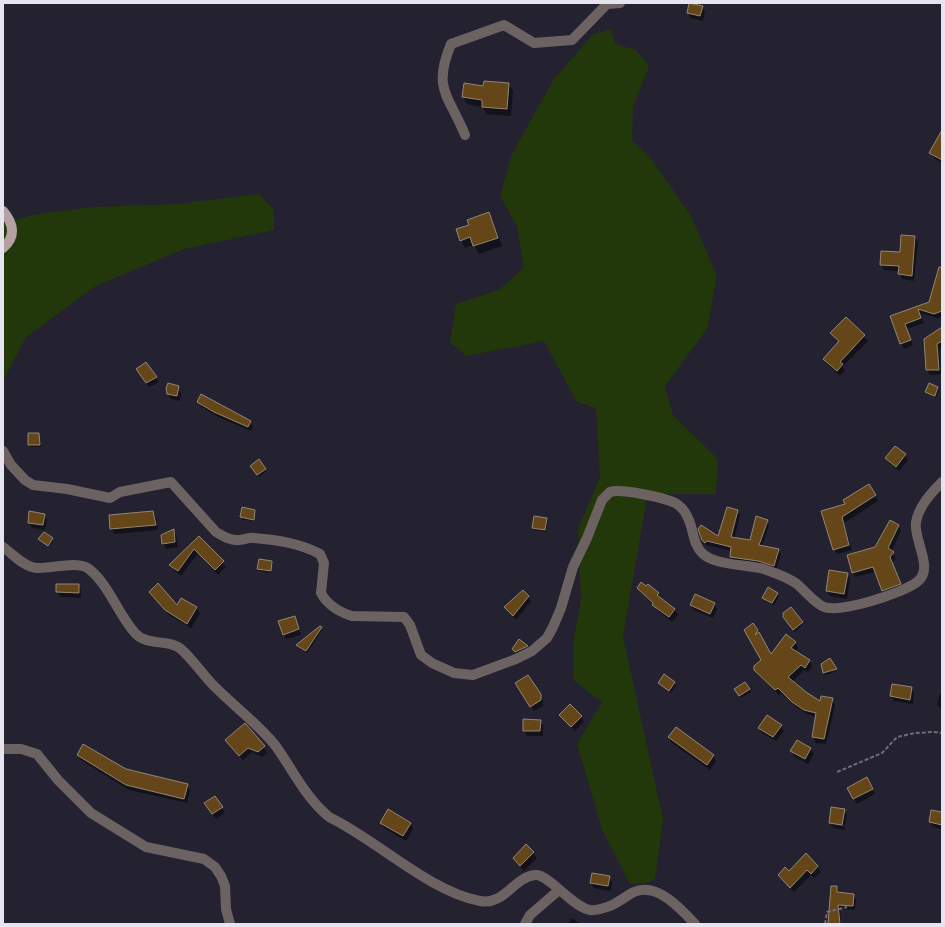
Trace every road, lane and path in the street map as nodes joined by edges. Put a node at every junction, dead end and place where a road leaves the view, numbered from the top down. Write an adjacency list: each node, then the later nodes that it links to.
1 (620, 3): 2 (street)
2 (465, 135)
3 (3, 211): 4 (main road)
4 (3, 248)
5 (3, 451): 6 (street)
6 (942, 482)
7 (3, 547): 11 (street)
8 (942, 733): 10 (path)
9 (3, 749): 13 (street)
10 (837, 772)
11 (559, 890): 14 (street); 15 (street)
12 (847, 907): 16 (path)
13 (230, 924)
14 (525, 924)
15 (695, 924)
16 (825, 924)

